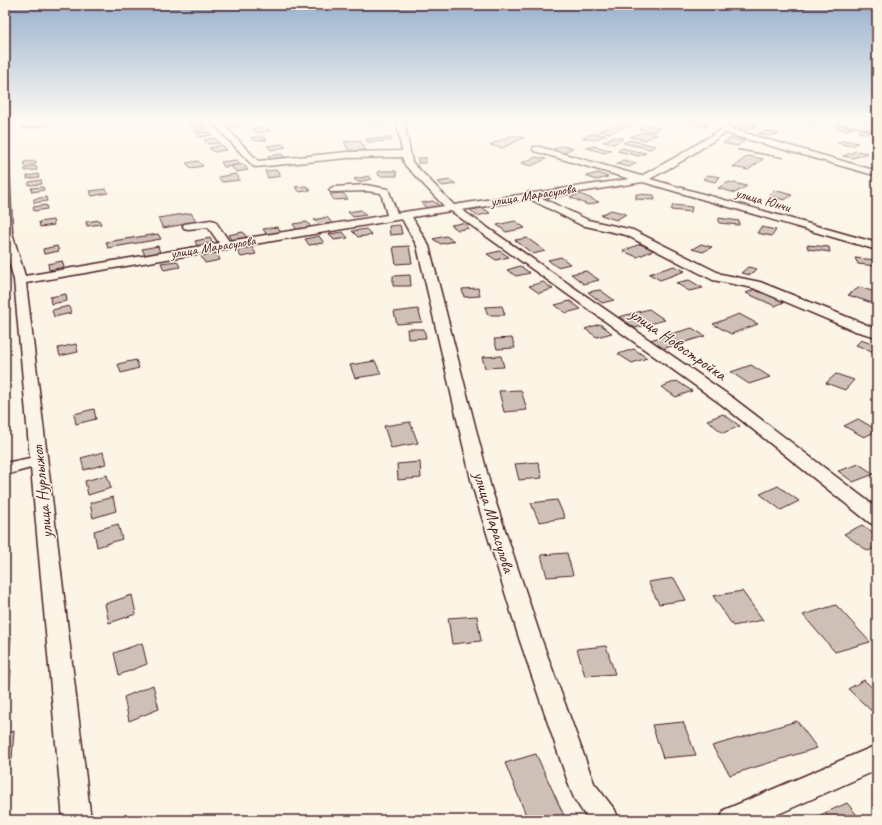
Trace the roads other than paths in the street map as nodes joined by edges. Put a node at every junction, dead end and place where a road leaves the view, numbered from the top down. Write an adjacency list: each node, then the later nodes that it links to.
1 (252, 160): 2 (street)
2 (299, 160)
3 (407, 160): 14 (street)
4 (572, 160): 10 (street, улица Юнчи)
5 (688, 160): 9 (street, улица Марасулова)
6 (829, 160): 8 (street)
7 (5, 164): 17 (street, улица Нурлыжол)
8 (873, 172)
9 (671, 174): 10 (street, улица Марасулова); 12 (street)
10 (641, 180): 12 (street, улица Юнчи); 13 (street, улица Марасулова)
11 (334, 190): 15 (street)
12 (681, 191): 19 (street, улица Юнчи)
13 (530, 195): 14 (street, улица Марасулова); 21 (street)
14 (453, 208): 15 (street, улица Марасулова); 24 (street, улица Новостройка)
15 (399, 216): 18 (street, улица Марасулова); 27 (street, улица Марасулова)
16 (188, 226): 18 (street)
17 (6, 234): 20 (street, улица Нурлыжол)
18 (226, 245): 20 (street, улица Марасулова)
19 (877, 247)
20 (20, 280): 22 (street, улица Нурлыжол)
21 (877, 333)
22 (39, 461): 23 (street); 26 (street, улица Нурлыжол)
23 (5, 469)
24 (877, 518)
25 (877, 757): 28 (street)
26 (77, 820)
27 (606, 820)
28 (734, 820)

